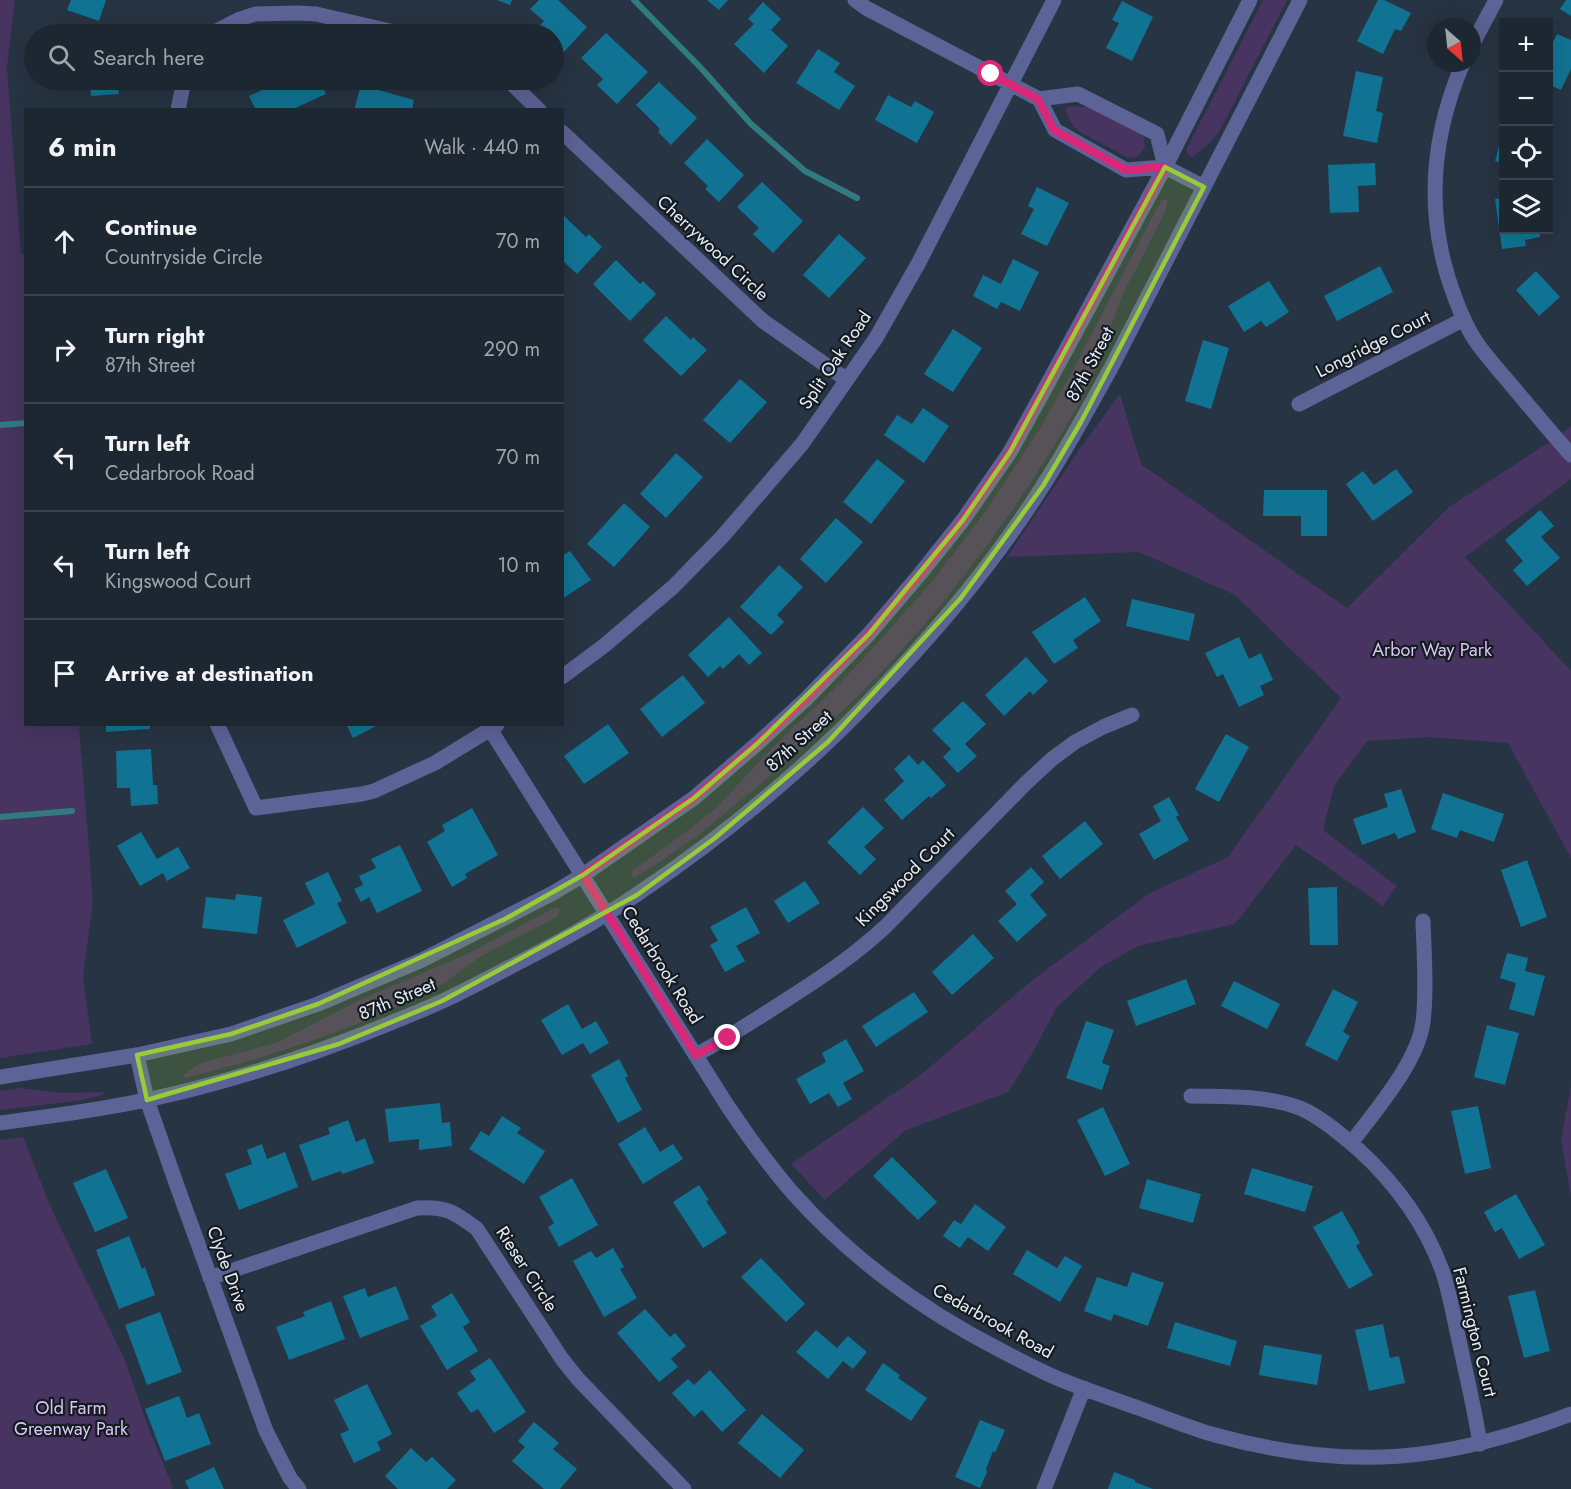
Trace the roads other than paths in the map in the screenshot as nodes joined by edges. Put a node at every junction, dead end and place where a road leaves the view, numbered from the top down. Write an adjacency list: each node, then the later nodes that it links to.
1 (855, 0): 10 (street)
2 (1054, 0): 10 (street, Split Oak Road)
3 (1250, 0): 17 (street, 87th Street)
4 (1300, 0): 18 (street, 87th Street)
5 (1496, 0): 8 (street)
6 (230, 24): 7 (street)
7 (360, 24)
8 (1481, 28)
9 (1460, 72): 19 (street)
10 (1011, 85): 13 (street); 20 (street, Split Oak Road)
11 (182, 90): 14 (street)
12 (518, 90): 15 (street)
13 (1038, 99): 17 (street); 17 (street)
14 (178, 108)
15 (537, 108)
16 (564, 134): 20 (street, Cherrywood Circle)
17 (1165, 167): 18 (street); 27 (street, 87th Street)
18 (1204, 187): 28 (street, 87th Street)
19 (1464, 319): 21 (street, Longridge Court); 22 (street)
20 (847, 380): 23 (street, Split Oak Road)
21 (1299, 404)
22 (1571, 455)
23 (564, 676)
24 (1132, 715): 31 (street, Kingswood Court)
25 (219, 726): 26 (street)
26 (493, 727): 27 (street, Cedarbrook Road)
27 (583, 875): 28 (street, Cedarbrook Road); 30 (street, 87th Street)
28 (607, 914): 31 (street, Cedarbrook Road); 34 (street, 87th Street)
29 (1424, 921): 36 (street)
30 (136, 1055): 32 (street, 87th Street); 34 (street, Clyde Drive)
31 (696, 1055): 38 (street, Cedarbrook Road)
32 (0, 1077)
33 (1191, 1096): 36 (street, Farmington Court)
34 (147, 1100): 35 (street, 87th Street); 37 (street, Clyde Drive)
35 (0, 1123)
36 (1351, 1143): 40 (street, Farmington Court)
37 (210, 1278): 41 (street, Clyde Drive); 42 (street, Rieser Circle)
38 (1084, 1388): 40 (street, Cedarbrook Road); 43 (street)
39 (1571, 1414): 40 (street, Cedarbrook Road)
40 (1480, 1444)
41 (299, 1489)
42 (684, 1489)
43 (1044, 1489)

